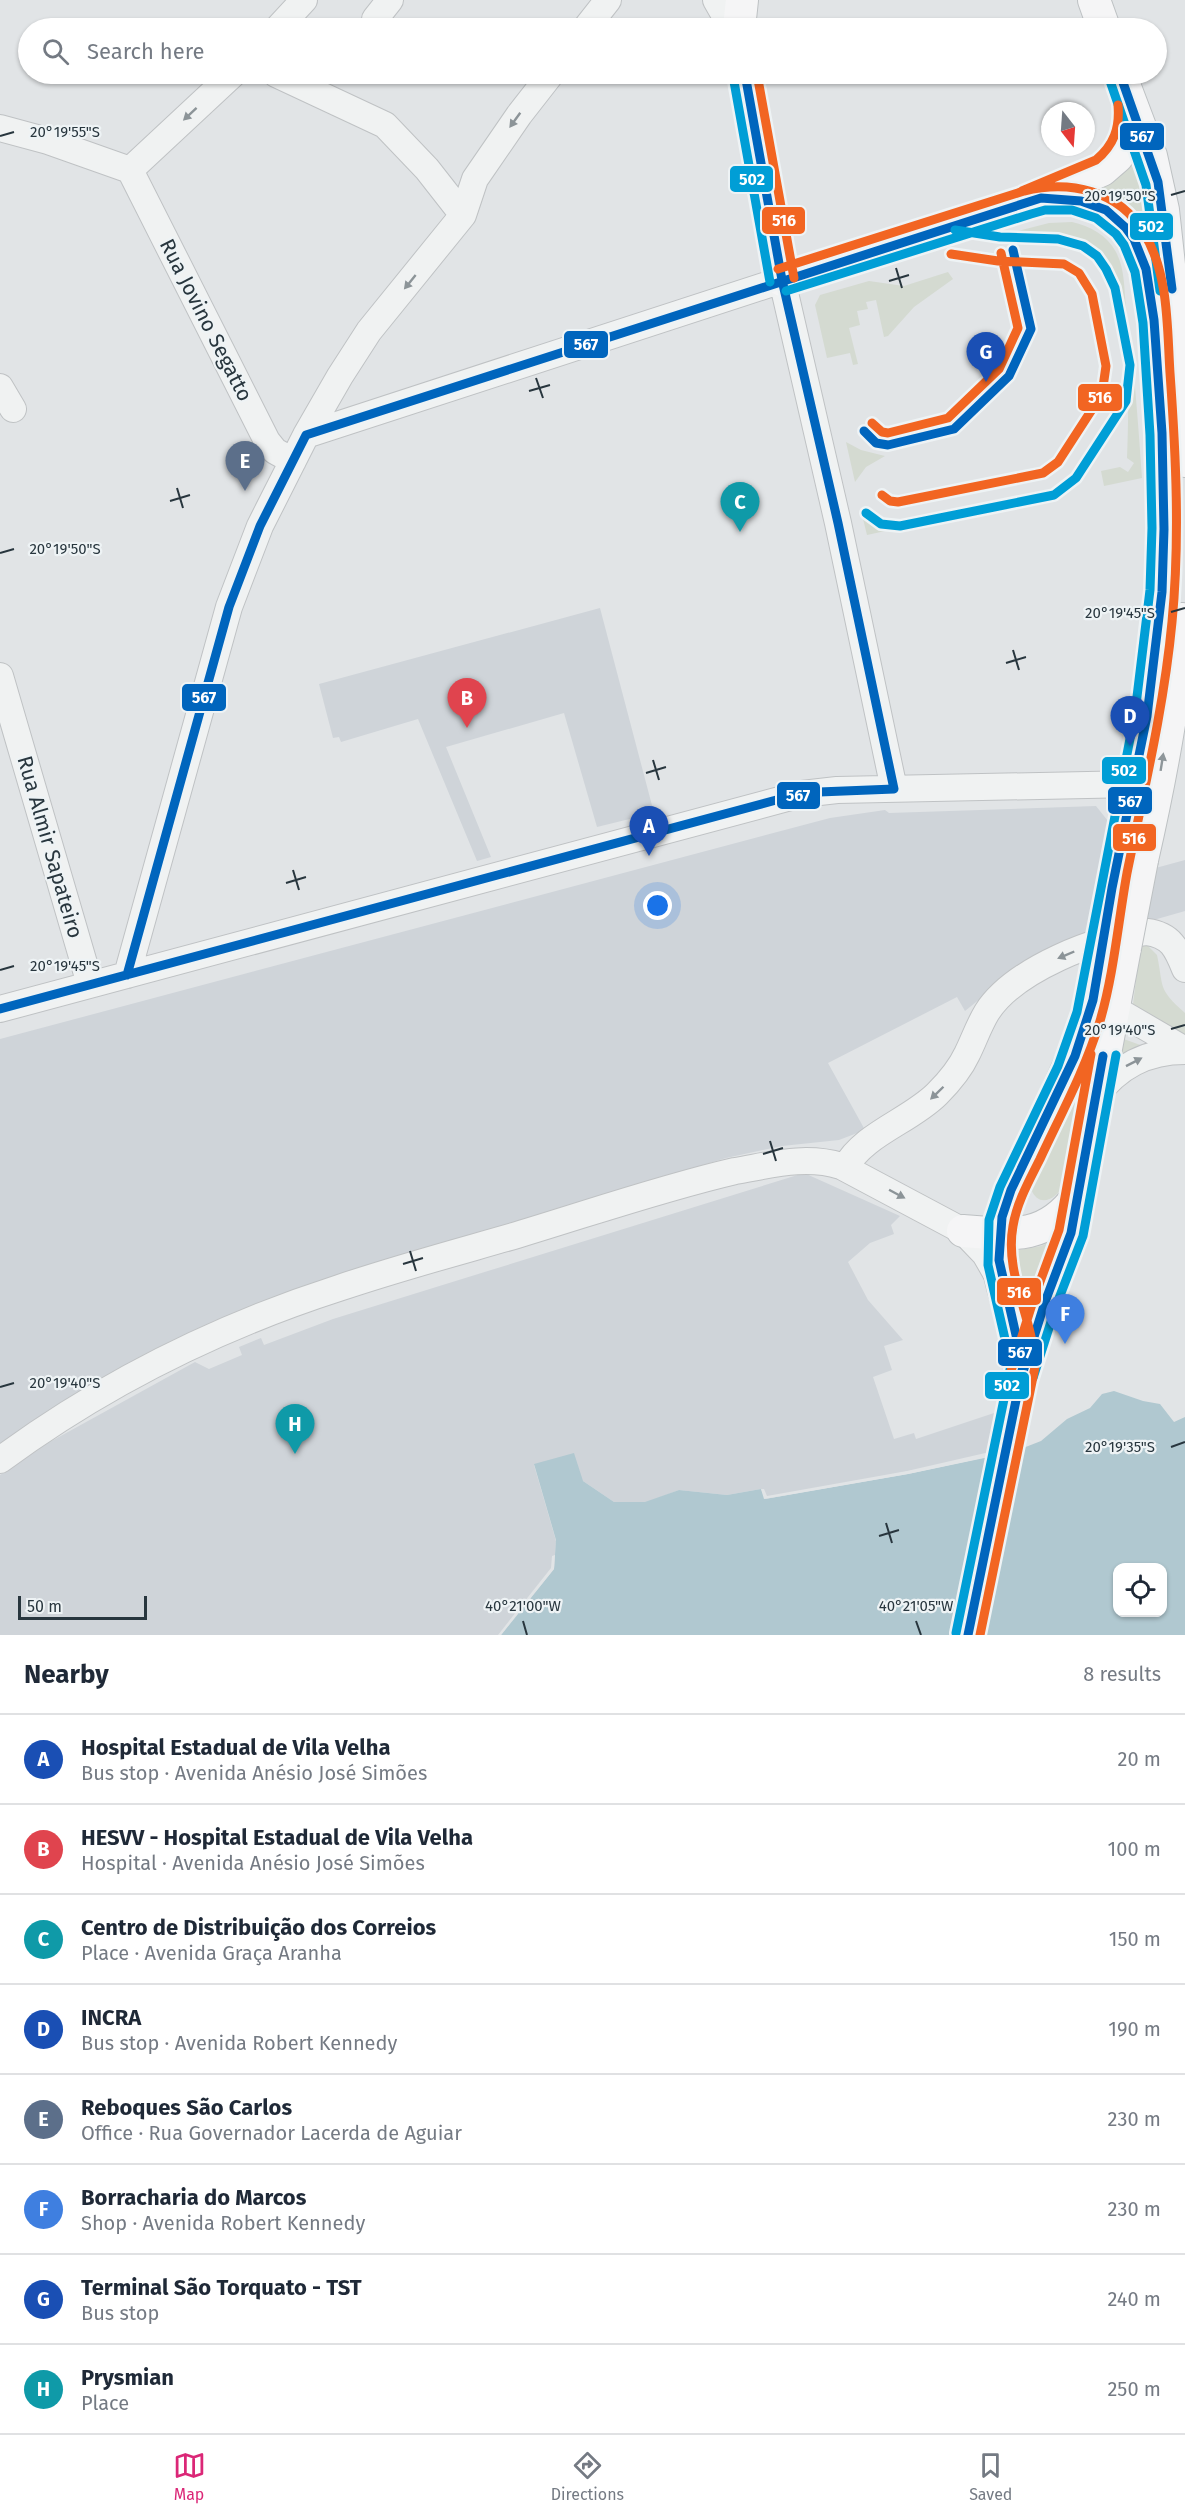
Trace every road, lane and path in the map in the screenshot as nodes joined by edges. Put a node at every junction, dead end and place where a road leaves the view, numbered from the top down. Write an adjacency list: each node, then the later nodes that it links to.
1 (304, 0): 6 (street)
2 (608, 0): 7 (street)
3 (716, 0): 8 (street)
4 (742, 0): 9 (main road)
5 (1094, 0): 10 (main road)
6 (287, 18)
7 (593, 18)
8 (726, 18)
9 (741, 18)
10 (1100, 18)
11 (221, 84): 18 (street, one-way to 18)
12 (297, 84): 20 (street)
13 (543, 84): 20 (street, one-way to 20)
14 (747, 84): 23 (main road)
15 (1123, 84): 16 (main road)
16 (1130, 104): 19 (main road); 22 (main road)
17 (0, 128): 18 (street)
18 (130, 170): 28 (street, Rua Jovino Segatto)
19 (1028, 202): 21 (main road); 23 (main road)
20 (464, 215): 27 (street, one-way to 27)
21 (1118, 219): 22 (main road); 32 (main road)
22 (1177, 270): 24 (main road)
23 (782, 280): 27 (street); 33 (street)
24 (1183, 362): 29 (main road)
25 (0, 387): 26 (street)
26 (13, 409)
27 (306, 435): 28 (street)
28 (293, 461): 37 (street)
29 (1185, 461)
30 (1185, 579): 34 (main road, one-way to 30)
31 (0, 676): 38 (street, Rua Almir Sapateiro)
32 (1135, 784): 33 (street); 34 (main road)
33 (894, 789): 37 (street)
34 (1129, 865): 35 (main road, bridge)
35 (1113, 952): 40 (main road); 46 (main road)
36 (1185, 969): 43 (street, one-way to 43)
37 (127, 975): 38 (street)
38 (90, 984): 39 (street)
39 (3, 1005)
40 (1113, 1008): 41 (street); 42 (main road)
41 (1185, 1051): 42 (street, one-way to 41)
42 (1095, 1096): 44 (main road)
43 (845, 1167): 45 (street, one-way to 45); 49 (street)
44 (1077, 1197): 46 (main road); 48 (main road)
45 (963, 1231): 46 (main road); 47 (street)
46 (999, 1234): 47 (main road)
47 (1002, 1285): 48 (main road)
48 (1022, 1374): 50 (main road)
49 (0, 1460)
50 (968, 1635)

